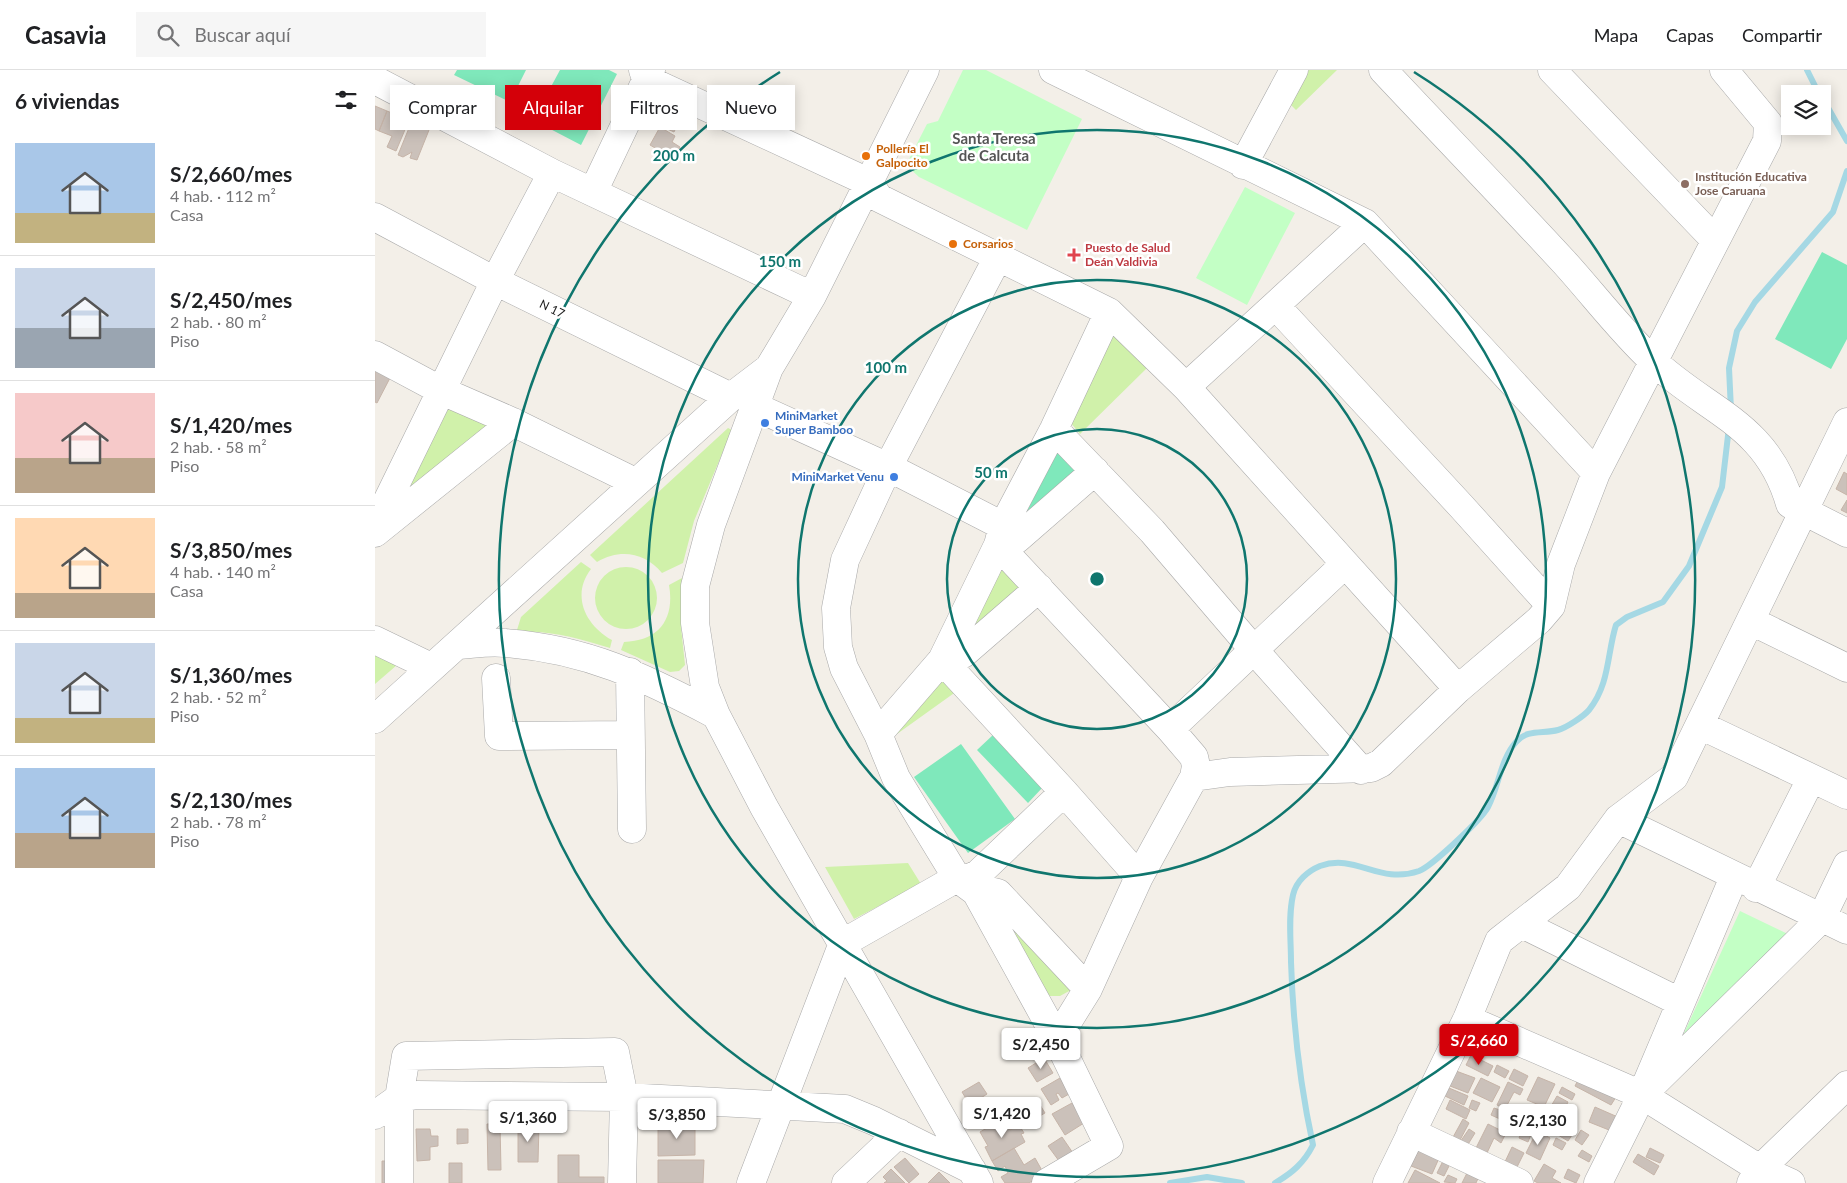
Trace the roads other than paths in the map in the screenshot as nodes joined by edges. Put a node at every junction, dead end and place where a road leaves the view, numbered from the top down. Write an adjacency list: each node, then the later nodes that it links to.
1 (1053, 70): 9 (street)
2 (1294, 70): 9 (street)
3 (1383, 70): 22 (street)
4 (1553, 70): 15 (street)
5 (1724, 70): 15 (street)
6 (922, 71): 11 (street)
7 (647, 73): 11 (street); 12 (street)
8 (375, 80): 10 (street)
9 (1243, 165): 14 (street)
10 (552, 173): 12 (street); 17 (street)
11 (868, 182): 16 (street); 18 (street)
12 (593, 192): 18 (street)
13 (375, 217): 17 (street, N 17)
14 (1365, 223): 19 (street); 33 (street)
15 (1714, 239): 22 (street)
16 (998, 257): 20 (street); 31 (street)
17 (495, 281): 25 (street); 26 (street, N 17)
18 (812, 296): 23 (street)
19 (1276, 306): 24 (street); 43 (street)
20 (1109, 312): 24 (street); 30 (street)
21 (375, 355): 25 (street)
22 (1653, 360): 33 (street); 36 (street)
23 (769, 368): 26 (street); 27 (street)
24 (1186, 387): 41 (street)
25 (442, 391): 28 (street); 35 (street)
26 (731, 397): 34 (street)
27 (756, 407): 31 (street); 54 (street)
28 (513, 422): 34 (street); 38 (street)
29 (1847, 422): 36 (street)
30 (1054, 429): 32 (street); 40 (street)
31 (888, 467): 40 (street); 58 (street)
32 (1095, 471): 40 (street); 47 (street)
33 (1596, 473): 43 (street)
34 (635, 482): 46 (street)
35 (382, 493): 37 (street)
36 (1803, 511): 39 (street); 44 (street)
37 (375, 526)
38 (375, 533)
39 (1847, 533)
40 (1001, 536): 42 (street); 48 (street)
41 (1344, 565): 47 (street); 53 (street)
42 (1039, 588): 48 (street); 57 (street)
43 (1551, 606): 53 (street)
44 (1751, 621): 50 (street); 56 (street)
45 (375, 640): 49 (street)
46 (459, 645): 49 (street); 51 (street)
47 (1253, 649): 57 (street); 60 (street)
48 (942, 660): 58 (street); 63 (street)
49 (431, 667): 55 (street)
50 (1847, 668)
51 (630, 672): 54 (street); 59 (street)
52 (496, 678): 59 (street)
53 (1458, 689): 60 (street)
54 (716, 715): 74 (street)
55 (375, 719)
56 (1700, 725): 62 (street); 65 (street)
57 (1170, 729): 61 (street)
58 (878, 734): 70 (street)
59 (630, 735): 66 (street)
60 (1361, 770): 61 (street)
61 (1195, 777): 68 (street)
62 (1811, 779): 64 (street); 69 (street)
63 (1064, 792): 68 (street); 70 (street)
64 (1847, 795)
65 (1618, 819): 69 (street); 72 (street)
66 (632, 829)
67 (1847, 865): 71 (street)
68 (1139, 877): 75 (street)
69 (1745, 882): 71 (street); 76 (street)
70 (966, 885): 74 (street); 75 (street); 78 (street)
71 (1821, 919): 73 (street); 80 (street)
72 (1522, 924): 76 (street); 77 (street)
73 (1847, 930)
74 (843, 943): 83 (street); 88 (street)
75 (1088, 989): 78 (street)
76 (1680, 1002): 80 (street)
77 (1467, 1018): 80 (street); 85 (street)
78 (1057, 1039): 93 (street)
79 (1847, 1085): 87 (street)
80 (1642, 1094): 87 (street); 96 (street)
81 (624, 1097): 82 (street); 82 (street); 83 (street); 90 (street)
82 (399, 1098): 84 (street); 89 (street)
83 (780, 1105): 86 (street); 91 (street)
84 (375, 1115)
85 (1411, 1132): 94 (street); 95 (street)
86 (899, 1133): 88 (street); 92 (street)
87 (1756, 1176): 97 (street)
88 (976, 1177)
89 (399, 1183)
90 (622, 1183)
91 (751, 1183)
92 (846, 1183)
93 (1046, 1183)
94 (1387, 1183)
95 (1519, 1183)
96 (1598, 1183)
97 (1791, 1183)

